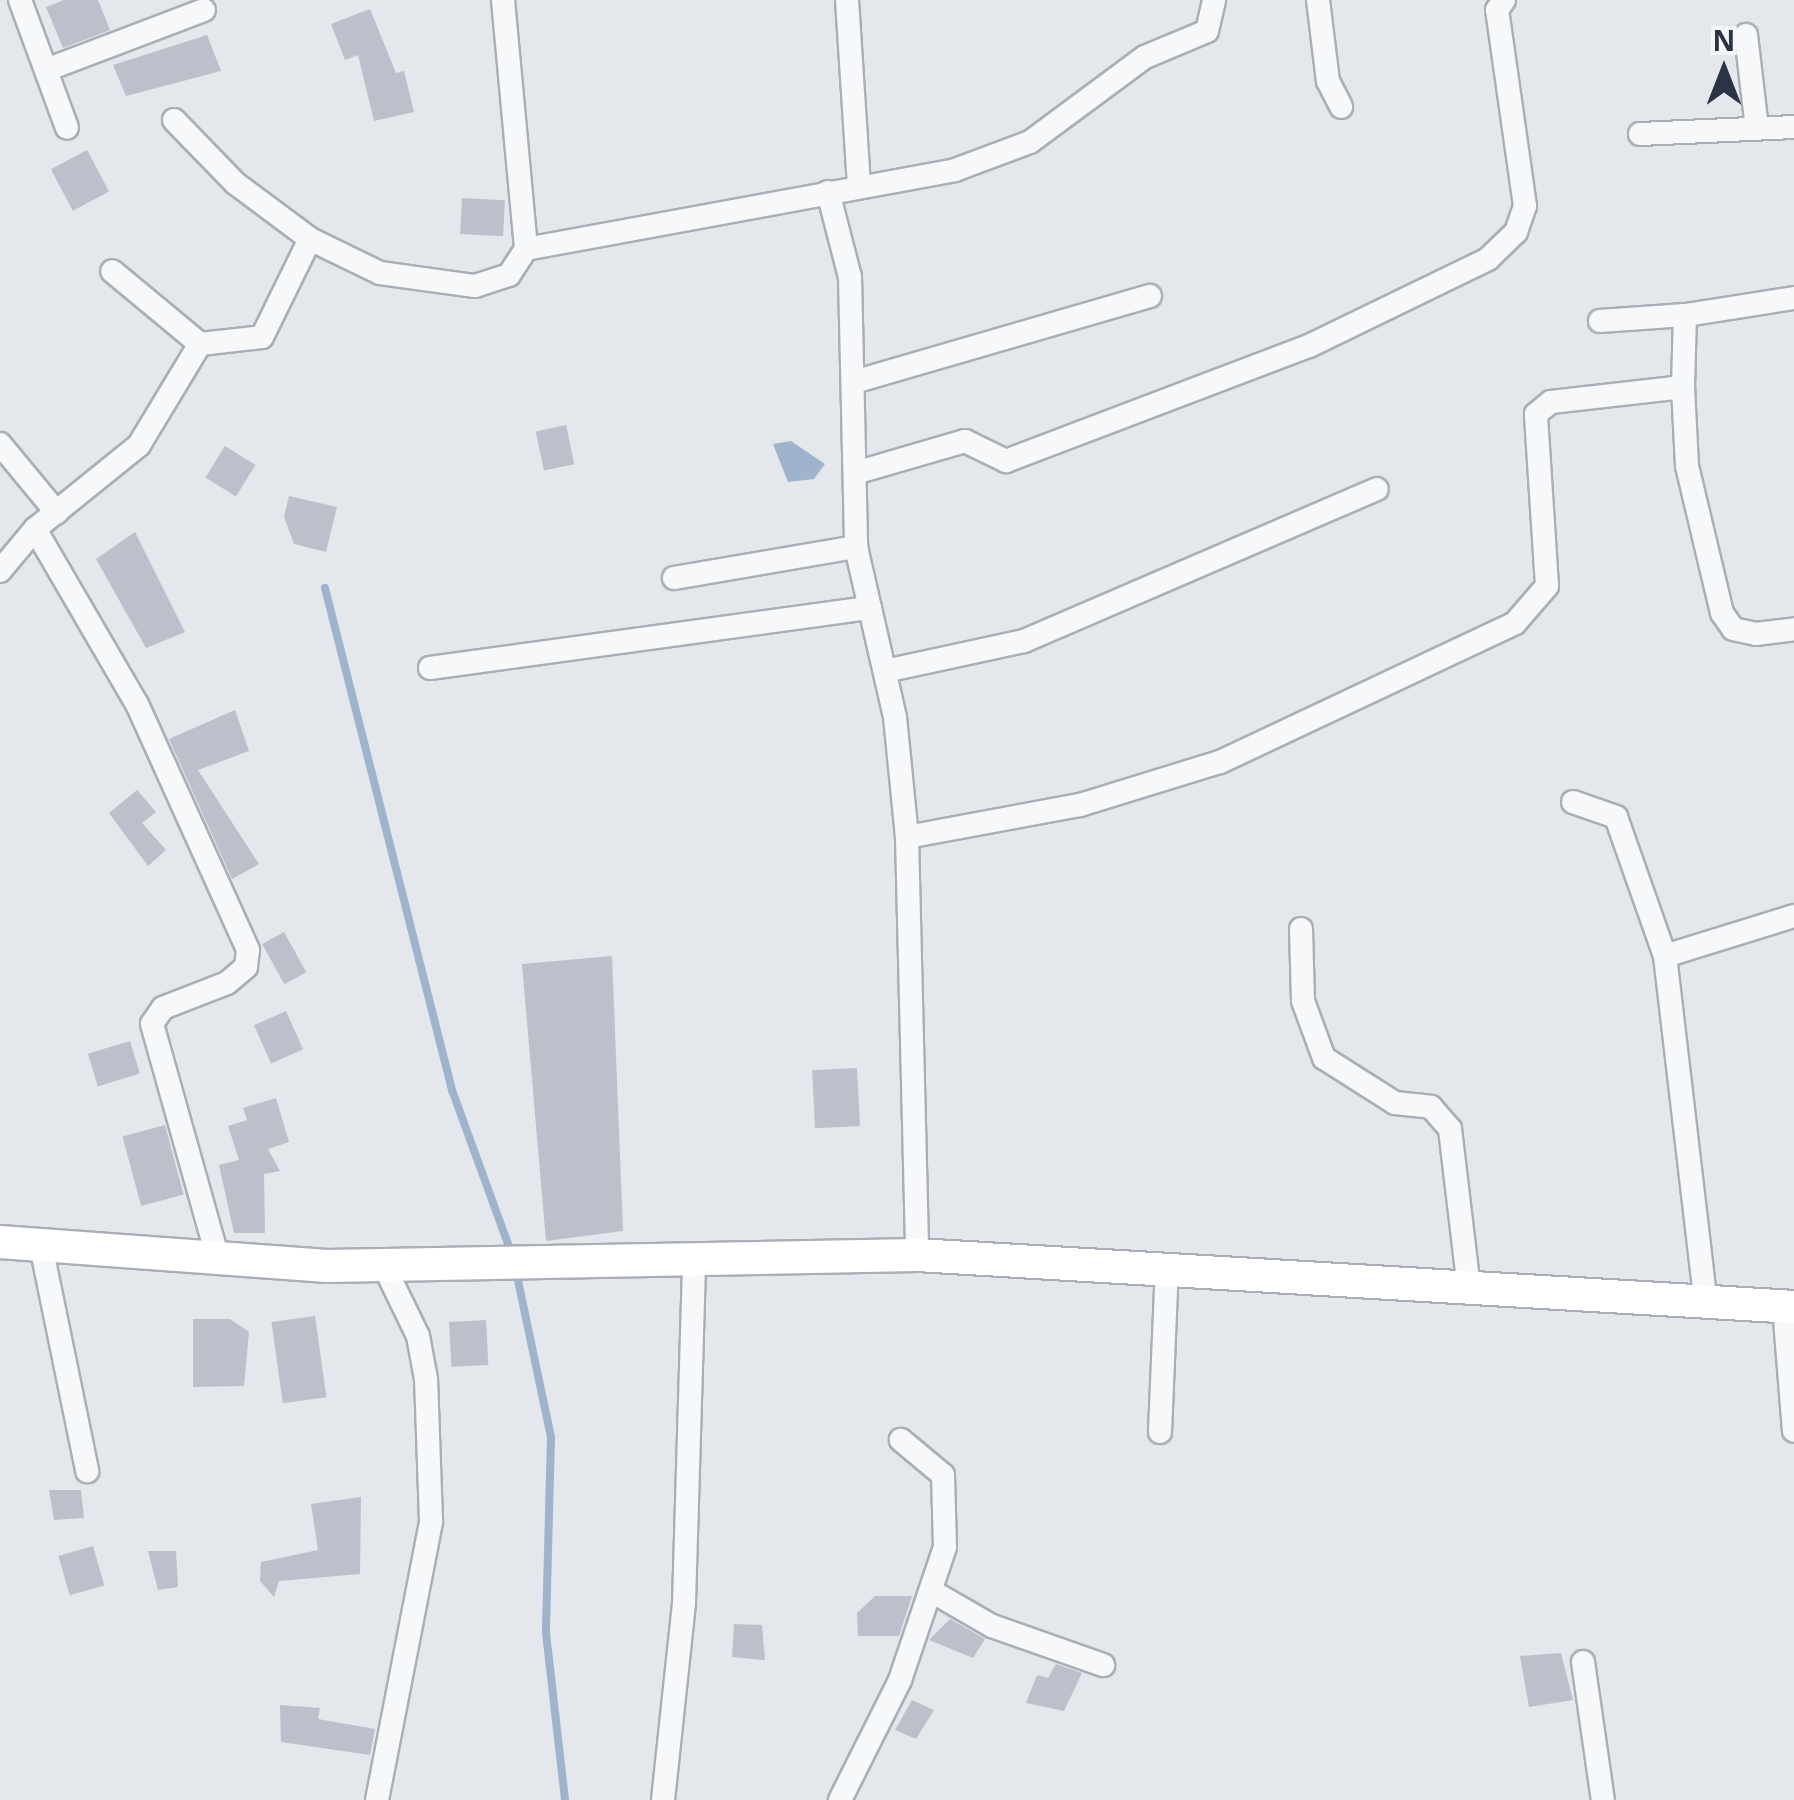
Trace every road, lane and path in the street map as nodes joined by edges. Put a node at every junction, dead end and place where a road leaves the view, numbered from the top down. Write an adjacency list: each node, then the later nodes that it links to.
1 (20, 0): 9 (street)
2 (503, 0): 19 (street)
3 (848, 0): 16 (street)
4 (1214, 0): 16 (street)
5 (1318, 0): 10 (street)
6 (1504, 0): 29 (street)
7 (204, 10): 9 (street)
8 (1746, 35): 14 (street)
9 (46, 70): 13 (street)
10 (1341, 107)
11 (174, 120): 18 (street)
12 (1794, 127): 14 (street)
13 (66, 128)
14 (1757, 128): 15 (street)
15 (1640, 134)
16 (860, 186): 17 (street)
17 (828, 192): 19 (street); 26 (street)
18 (310, 239): 19 (street); 25 (street)
19 (526, 249)
20 (112, 271): 25 (street)
21 (1150, 296): 26 (street)
22 (1794, 298): 23 (street)
23 (1685, 314): 24 (street); 27 (street)
24 (1600, 321)
25 (200, 344): 31 (street)
26 (857, 381): 29 (street)
27 (1683, 387): 37 (street); 41 (street)
28 (0, 444): 31 (street)
29 (855, 473): 33 (street)
30 (1377, 489): 39 (street)
31 (56, 513): 32 (street)
32 (35, 529): 34 (street); 48 (street)
33 (856, 547): 35 (street); 36 (street)
34 (0, 571)
35 (674, 578)
36 (870, 608): 38 (street); 39 (street)
37 (1794, 629)
38 (430, 668)
39 (884, 671): 41 (street)
40 (1572, 802): 44 (street)
41 (907, 836): 47 (street)
42 (1794, 916): 44 (street)
43 (1300, 929): 52 (street)
44 (1666, 956): 53 (street)
45 (0, 1242): 46 (main road)
46 (41, 1246): 48 (main road); 58 (street)
47 (917, 1255): 49 (main road); 51 (main road)
48 (218, 1258): 50 (main road)
49 (694, 1259): 50 (main road); 63 (street)
50 (384, 1266): 62 (street)
51 (1167, 1268): 52 (main road); 56 (street)
52 (1468, 1289): 53 (main road)
53 (1706, 1303): 54 (main road)
54 (1789, 1307): 55 (street)
55 (1794, 1431)
56 (1160, 1432)
57 (901, 1440): 59 (street)
58 (87, 1471)
59 (933, 1592): 61 (street); 64 (street)
60 (1583, 1662): 65 (street)
61 (1103, 1665)
62 (376, 1800)
63 (663, 1800)
64 (840, 1800)
65 (1603, 1800)

